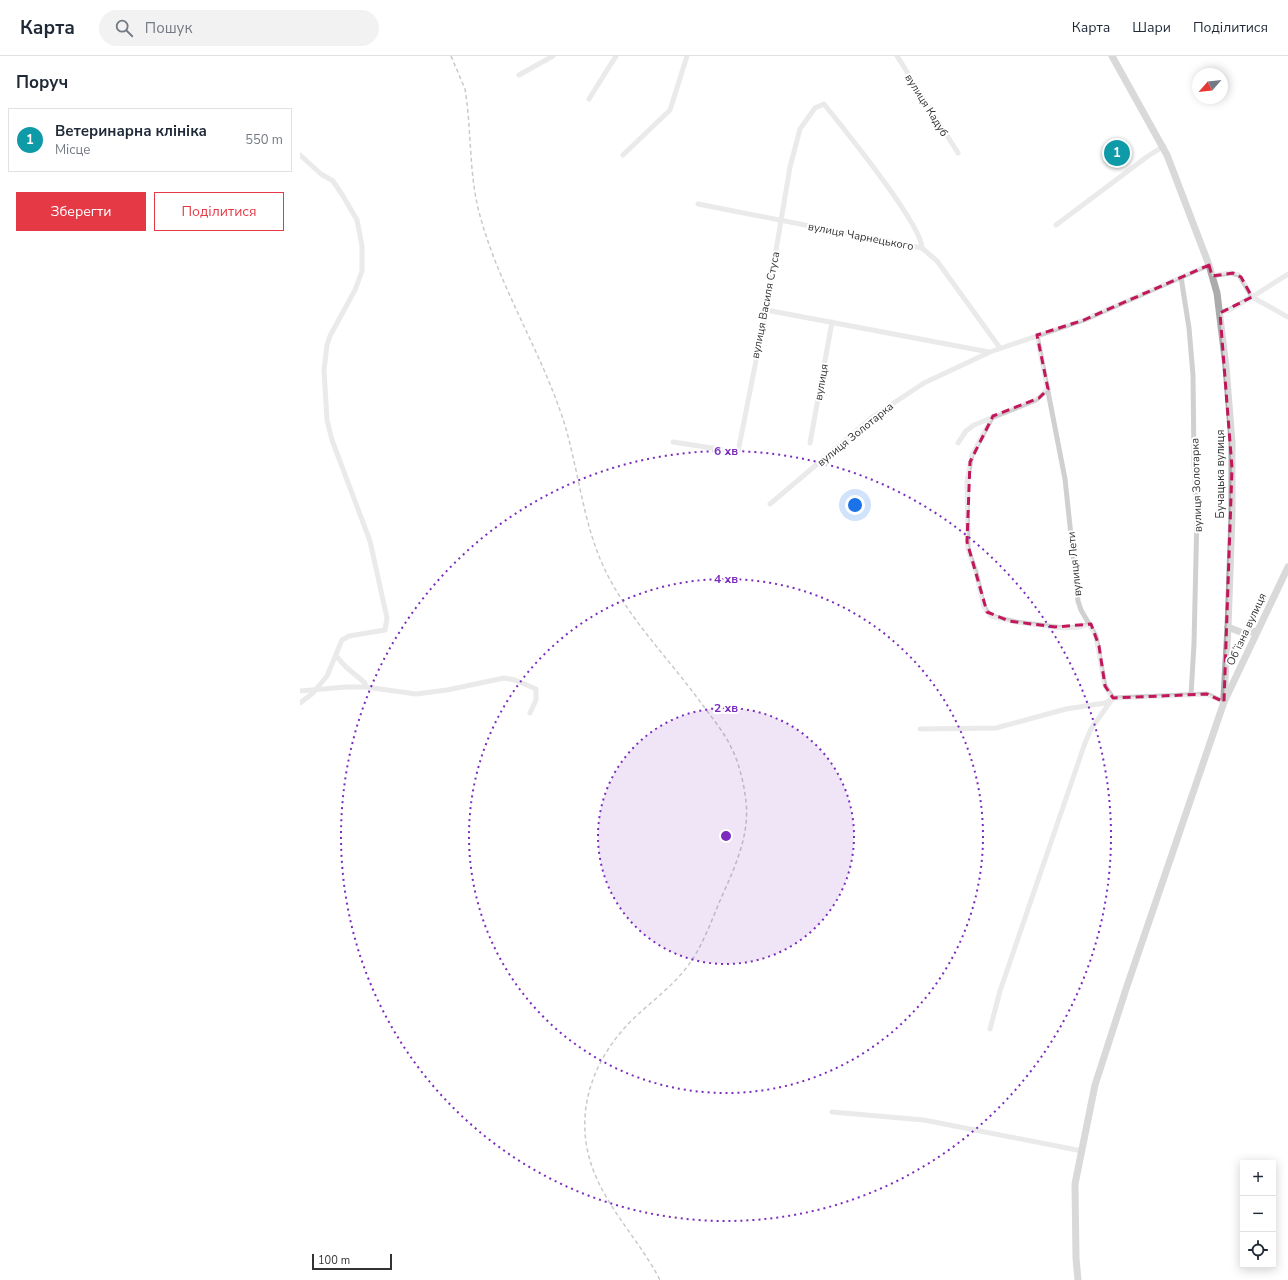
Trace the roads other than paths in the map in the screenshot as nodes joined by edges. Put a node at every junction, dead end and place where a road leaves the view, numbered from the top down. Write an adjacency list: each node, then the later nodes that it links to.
1 (553, 56): 6 (street)
2 (616, 56): 7 (street)
3 (688, 56): 11 (street)
4 (897, 56): 9 (street, вулиця Кадуб)
5 (1112, 56): 8 (main road, Бучацька вулиця)
6 (519, 75)
7 (589, 99)
8 (1164, 146): 14 (street); 16 (main road, Бучацька вулиця)
9 (958, 153)
10 (300, 155): 38 (street)
11 (623, 155)
12 (698, 204): 13 (street, вулиця Чарнецького)
13 (781, 220): 15 (street, вулиця Чарнецького); 15 (street, вулиця Василя Стуса); 21 (street, вулиця Василя Стуса)
14 (1056, 225)
15 (922, 248): 26 (street, вулиця Чарнецького)
16 (1209, 265): 18 (street, вулиця Золотарка); 19 (main road, Бучацька вулиця)
17 (1288, 274): 20 (street)
18 (1180, 276): 25 (street, вулиця Золотарка); 42 (street, вулиця Золотарка)
19 (1212, 276): 20 (street); 22 (main road, Бучацька вулиця)
20 (1252, 297): 22 (street); 23 (street)
21 (766, 310): 24 (street); 30 (street, вулиця Василя Стуса)
22 (1220, 312): 36 (main road, Бучацька вулиця)
23 (1288, 317)
24 (832, 322): 27 (street); 31 (street, вулиця)
25 (1037, 336): 26 (street, вулиця Золотарка); 28 (street, вулиця Лети)
26 (1000, 348): 27 (street, вулиця Золотарка)
27 (990, 352): 33 (street, вулиця Золотарка)
28 (1048, 389): 29 (street); 35 (street, вулиця Лети)
29 (993, 416): 32 (street); 35 (street)
30 (673, 442)
31 (810, 443)
32 (958, 443)
33 (770, 504)
34 (1288, 567): 37 (main road, Обʼїзна вулиця)
35 (1089, 624): 43 (street, вулиця Лети)
36 (1228, 628): 37 (main road); 44 (main road, Бучацька вулиця)
37 (1257, 631): 44 (main road, Обʼїзна вулиця)
38 (336, 656): 39 (street); 40 (street)
39 (366, 687): 40 (street); 46 (street)
40 (315, 690): 41 (street); 45 (street)
41 (300, 691)
42 (1190, 695): 43 (street); 44 (street)
43 (1113, 698): 47 (street); 48 (street)
44 (1224, 702): 50 (main road)
45 (300, 703)
46 (530, 713)
47 (920, 729)
48 (990, 1028)
49 (832, 1112): 50 (street)
50 (1082, 1151): 51 (main road)
51 (1078, 1280)

